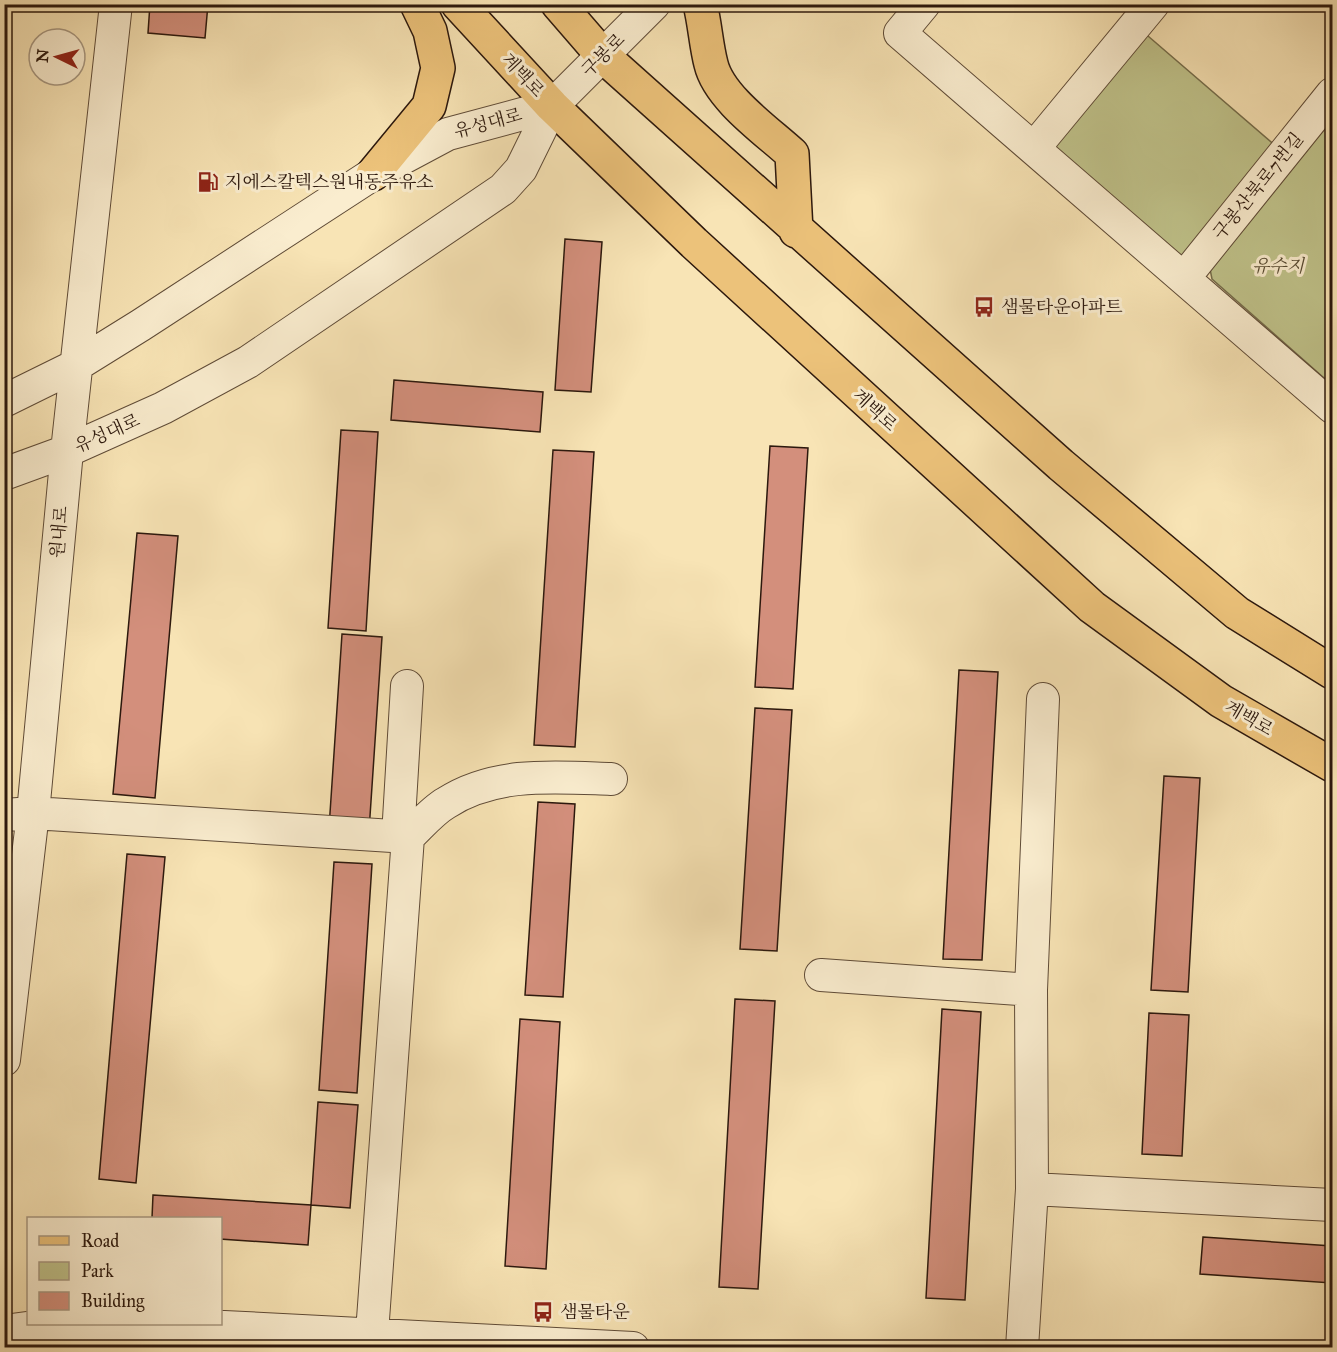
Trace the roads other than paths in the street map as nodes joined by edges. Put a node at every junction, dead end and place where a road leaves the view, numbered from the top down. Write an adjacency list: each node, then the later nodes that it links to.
1 (116, 4): 16 (street, 원내로)
2 (417, 4): 13 (main road)
3 (458, 4): 11 (main road, 계백로)
4 (558, 4): 9 (main road)
5 (654, 4): 9 (street, 구봉로)
6 (700, 4): 14 (main road)
7 (924, 4): 12 (street)
8 (1153, 4): 12 (street)
9 (603, 56): 11 (street, 구봉로); 14 (main road)
10 (1332, 94): 15 (street, 구봉산북로7번길)
11 (552, 106): 13 (street, 유성대로); 19 (street, 유성대로); 24 (main road, 계백로)
12 (1034, 148): 15 (street)
13 (373, 174): 16 (street, 유성대로)
14 (796, 231): 21 (main road)
15 (1184, 278): 18 (street)
16 (75, 366): 17 (street, 유성대로); 19 (street, 원내로)
17 (4, 401)
18 (1332, 407)
19 (67, 451): 20 (street, 유성대로); 26 (street, 원내로)
20 (4, 474)
21 (1332, 672)
22 (407, 686): 27 (street)
23 (1043, 699): 29 (street)
24 (1332, 765)
25 (611, 779): 27 (street)
26 (19, 814): 27 (street); 30 (street, 원내로)
27 (403, 837): 34 (street)
28 (821, 975): 29 (street)
29 (1031, 990): 31 (street)
30 (4, 1060)
31 (1032, 1189): 32 (street); 38 (street)
32 (1332, 1205)
33 (4, 1331): 35 (street)
34 (372, 1333): 35 (street); 36 (street)
35 (224, 1337)
36 (495, 1343): 37 (street)
37 (633, 1347)
38 (1022, 1347)

